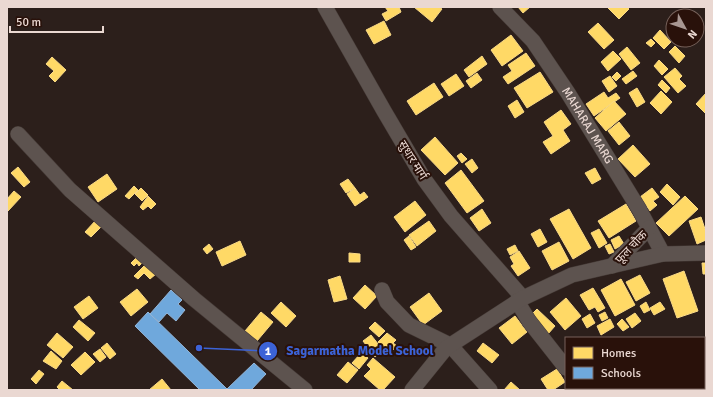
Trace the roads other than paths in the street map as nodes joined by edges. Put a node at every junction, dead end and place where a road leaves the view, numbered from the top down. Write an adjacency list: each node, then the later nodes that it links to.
1 (325, 7): 9 (street, सुधार मार्ग)
2 (500, 7): 4 (street, MAHARAJ MARG)
3 (18, 134): 12 (street)
4 (649, 228): 6 (street, MAHARAJ MARG); 7 (street, फूल चौक)
5 (706, 253): 6 (street)
6 (663, 254): 7 (street)
7 (612, 266): 9 (street)
8 (382, 290): 10 (street)
9 (520, 300): 10 (street); 11 (street, सुधार मार्ग)
10 (450, 345): 13 (street); 14 (street)
11 (565, 367)
12 (305, 390)
13 (412, 390)
14 (490, 390)

